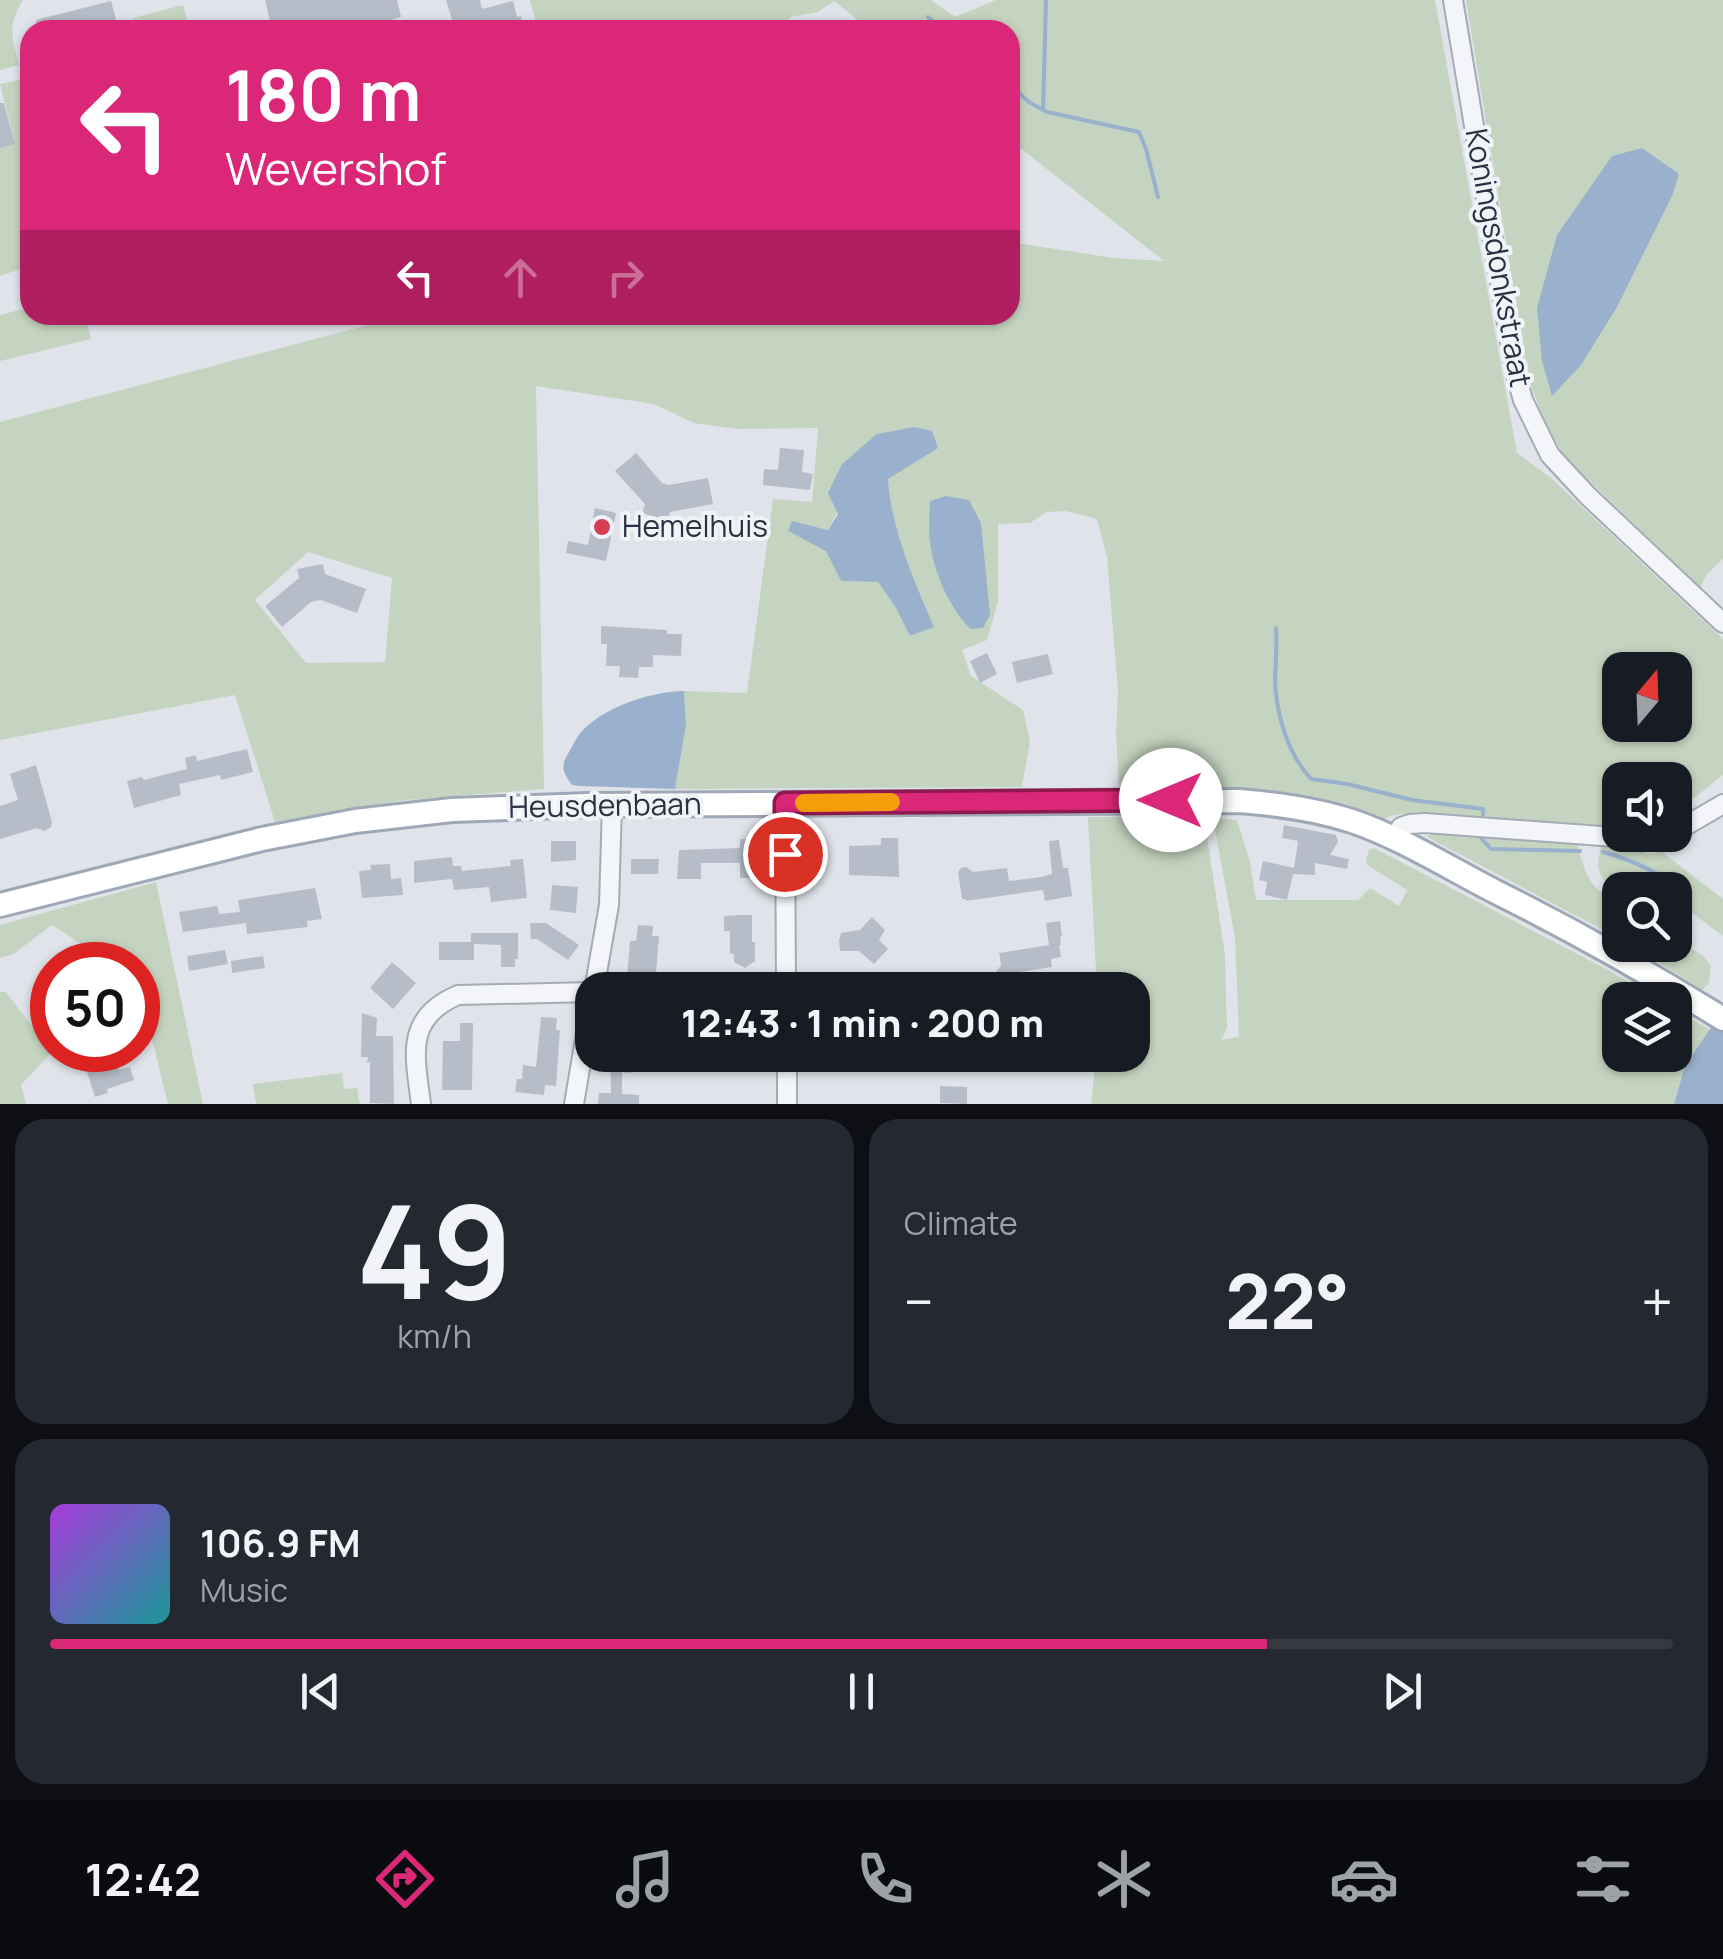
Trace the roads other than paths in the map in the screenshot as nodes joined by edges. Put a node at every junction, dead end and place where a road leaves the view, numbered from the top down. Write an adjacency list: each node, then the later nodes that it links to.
1 (1453, 0): 2 (street, Koningsdonkstraat)
2 (1723, 623)
3 (785, 803): 4 (main road, Heusdenbaan); 8 (main road, Heusdenbaan); 11 (street)
4 (612, 804): 9 (main road, Heusdenbaan); 10 (street)
5 (1723, 804): 6 (street)
6 (1692, 822)
7 (1602, 836): 8 (street)
8 (1394, 839): 13 (main road, Heusdenbaan)
9 (0, 905)
10 (597, 972)
11 (786, 972)
12 (575, 993): 16 (street)
13 (1723, 1019)
14 (579, 1072): 17 (street)
15 (786, 1072): 18 (street)
16 (422, 1104)
17 (574, 1104)
18 (787, 1104)

